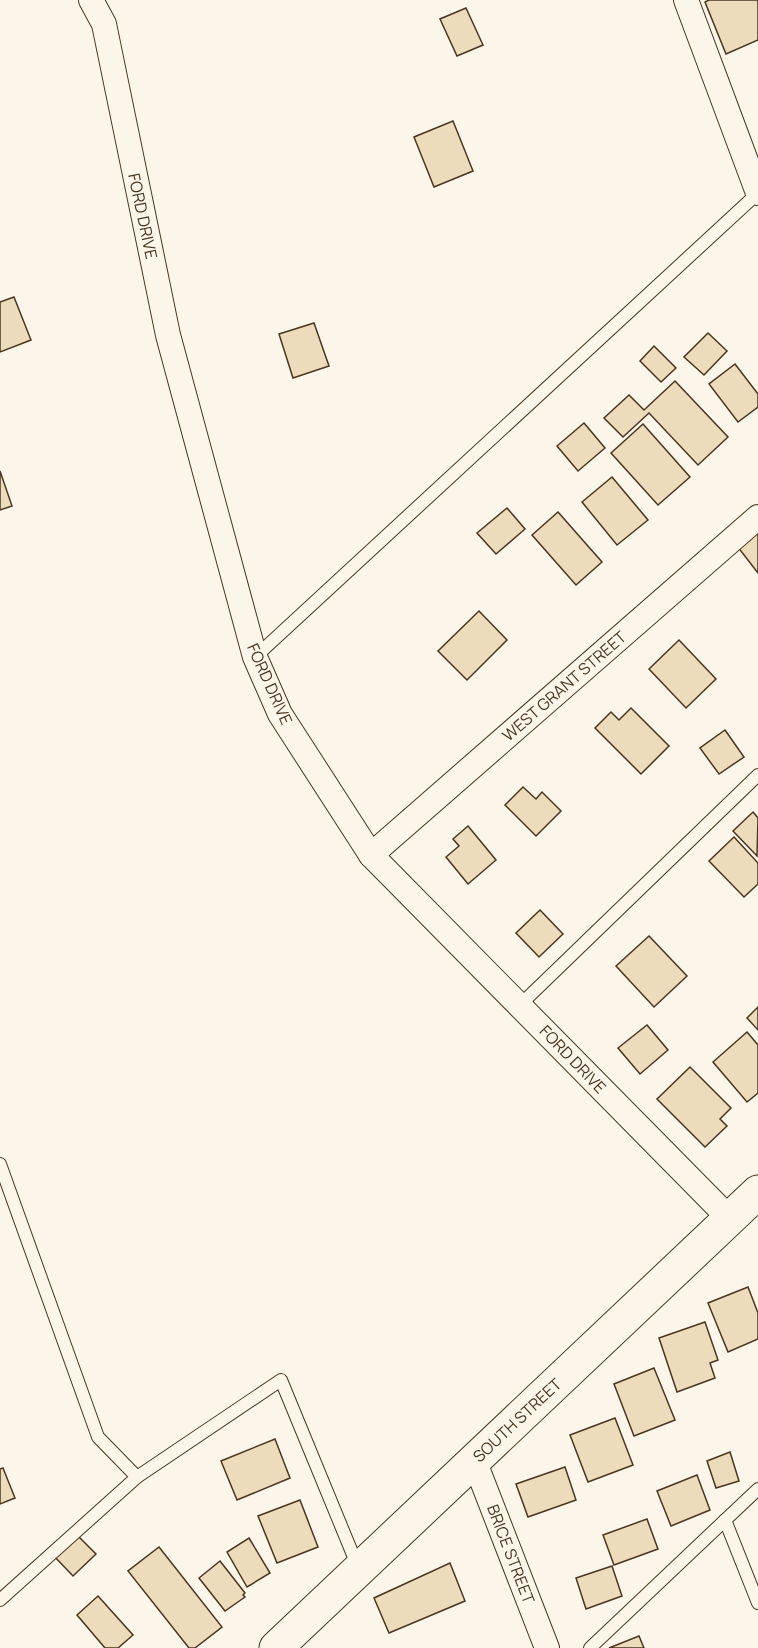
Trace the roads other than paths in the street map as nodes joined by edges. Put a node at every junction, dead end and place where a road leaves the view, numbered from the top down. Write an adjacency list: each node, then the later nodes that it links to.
1 (91, 0): 5 (street, FORD DRIVE)
2 (686, 0): 3 (street)
3 (758, 193): 5 (lane)
4 (758, 517): 7 (street, WEST GRANT STREET)
5 (255, 657): 7 (street, FORD DRIVE)
6 (758, 775): 8 (lane)
7 (371, 855): 8 (street, FORD DRIVE)
8 (520, 1005): 11 (street, FORD DRIVE)
9 (0, 1164): 13 (lane)
10 (758, 1192): 11 (street, SOUTH STREET)
11 (729, 1218): 12 (street, SOUTH STREET)
12 (474, 1460): 16 (street, SOUTH STREET); 20 (street, BRICE STREET)
13 (136, 1477): 16 (lane); 17 (lane)
14 (758, 1489): 15 (lane)
15 (725, 1520): 18 (lane); 21 (lane)
16 (359, 1569): 19 (street, SOUTH STREET)
17 (0, 1600)
18 (758, 1603)
19 (276, 1648)
20 (547, 1648)
21 (590, 1648)

